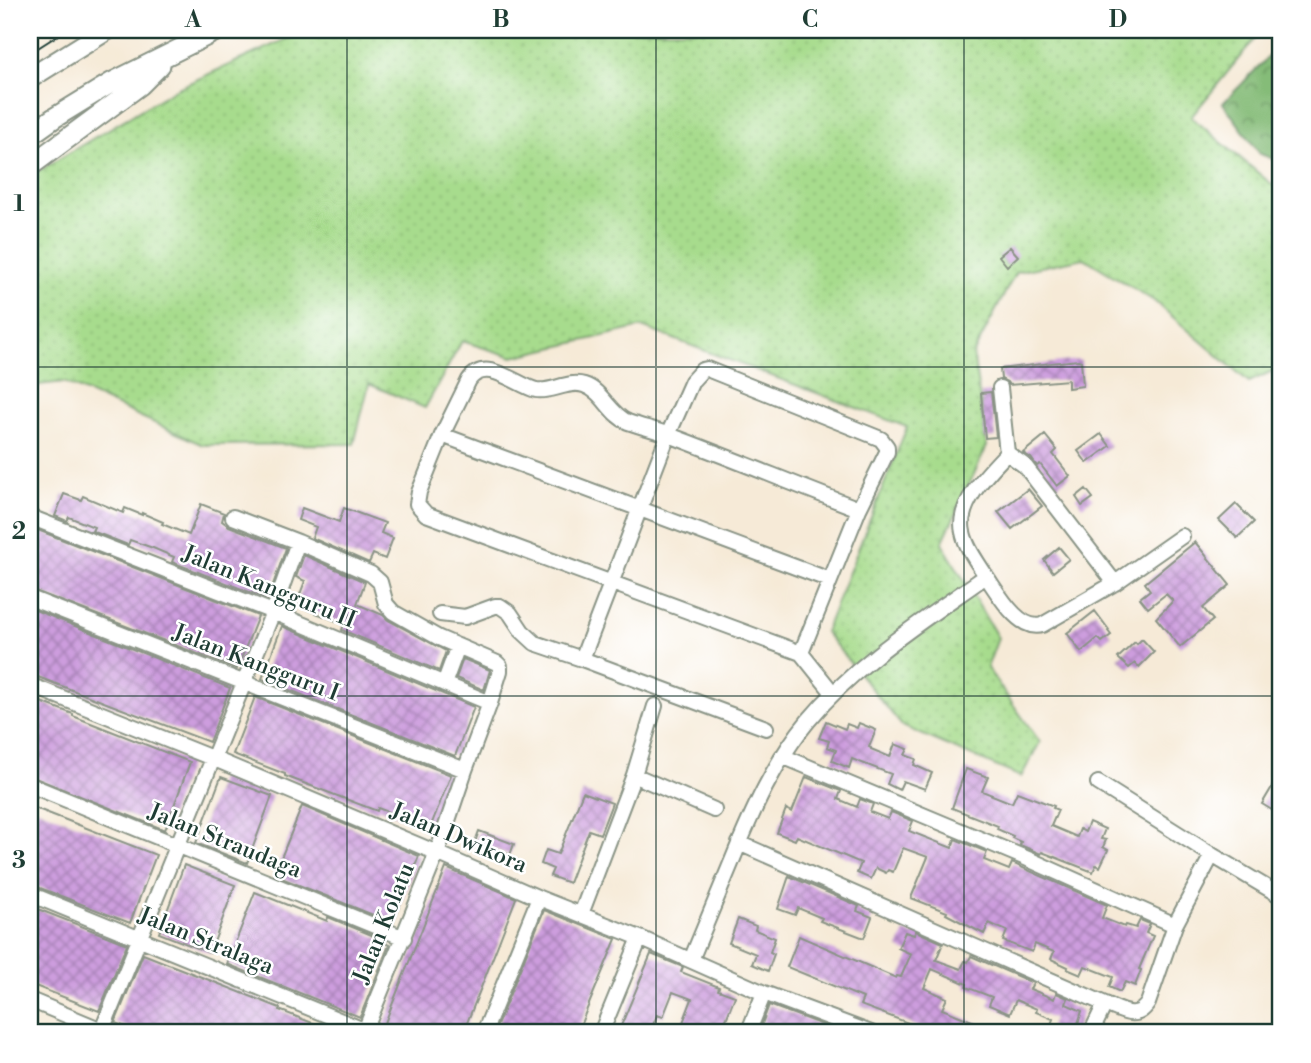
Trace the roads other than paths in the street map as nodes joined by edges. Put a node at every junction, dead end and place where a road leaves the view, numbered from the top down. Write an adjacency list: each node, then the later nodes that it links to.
1 (107, 30): 4 (highway)
2 (218, 30): 3 (highway)
3 (174, 53): 5 (highway); 6 (highway)
4 (30, 78)
5 (30, 135)
6 (30, 166)
7 (1000, 388): 10 (street)
8 (442, 435): 9 (street); 11 (street); 19 (street)
9 (668, 435): 11 (street); 12 (street); 12 (street)
10 (1006, 453): 17 (street); 20 (street)
11 (640, 509): 18 (street); 19 (street)
12 (859, 509): 18 (street)
13 (30, 517): 22 (street, Jalan Kangguru II)
14 (233, 517): 16 (street)
15 (1182, 536): 20 (street)
16 (298, 542): 22 (street); 24 (street)
17 (986, 576): 20 (street); 30 (street)
18 (830, 580): 25 (street)
19 (612, 583): 25 (street); 26 (street)
20 (1115, 583)
21 (30, 598): 27 (street, Jalan Kangguru I)
22 (273, 611): 27 (street); 28 (street, Jalan Kangguru II)
23 (440, 614): 26 (street)
24 (458, 646): 28 (street); 31 (street, Jalan Kolatu)
25 (801, 653): 30 (street)
26 (582, 659): 33 (street)
27 (244, 683): 35 (street); 36 (street, Jalan Kangguru I)
28 (444, 684): 31 (street, Jalan Kangguru II)
29 (30, 685): 35 (street, Jalan Dwikora)
30 (833, 693): 34 (street)
31 (490, 703): 36 (street, Jalan Kolatu)
32 (655, 706): 37 (street)
33 (766, 728)
34 (782, 756): 41 (street); 49 (street)
35 (212, 758): 42 (street); 43 (street, Jalan Dwikora)
36 (465, 770): 43 (street, Jalan Kolatu)
37 (634, 775): 40 (street); 48 (street)
38 (1098, 783): 44 (street)
39 (30, 785): 42 (street, Jalan Straudaga)
40 (714, 810)
41 (739, 844): 53 (street); 56 (street)
42 (177, 846): 50 (street, Jalan Straudaga); 52 (street)
43 (438, 853): 47 (street, Jalan Dwikora); 50 (street, Jalan Kolatu)
44 (1212, 855): 46 (street); 49 (street)
45 (30, 894): 52 (street, Jalan Stralaga)
46 (1281, 896)
47 (539, 898): 48 (street, Jalan Dwikora); 59 (street)
48 (581, 914): 51 (street, Jalan Dwikora)
49 (1175, 925): 56 (street)
50 (404, 938): 58 (street, Jalan Kolatu)
51 (640, 938): 53 (street, Jalan Dwikora); 60 (street)
52 (139, 939): 57 (street); 58 (street, Jalan Stralaga)
53 (691, 960): 54 (street, Jalan Dwikora)
54 (764, 993): 61 (street); 62 (street, Jalan Dwikora)
55 (30, 1000): 57 (street)
56 (1105, 1004): 63 (street)
57 (106, 1032)
58 (365, 1032)
59 (484, 1033)
60 (601, 1033)
61 (748, 1033)
62 (871, 1033)
63 (1090, 1033)

